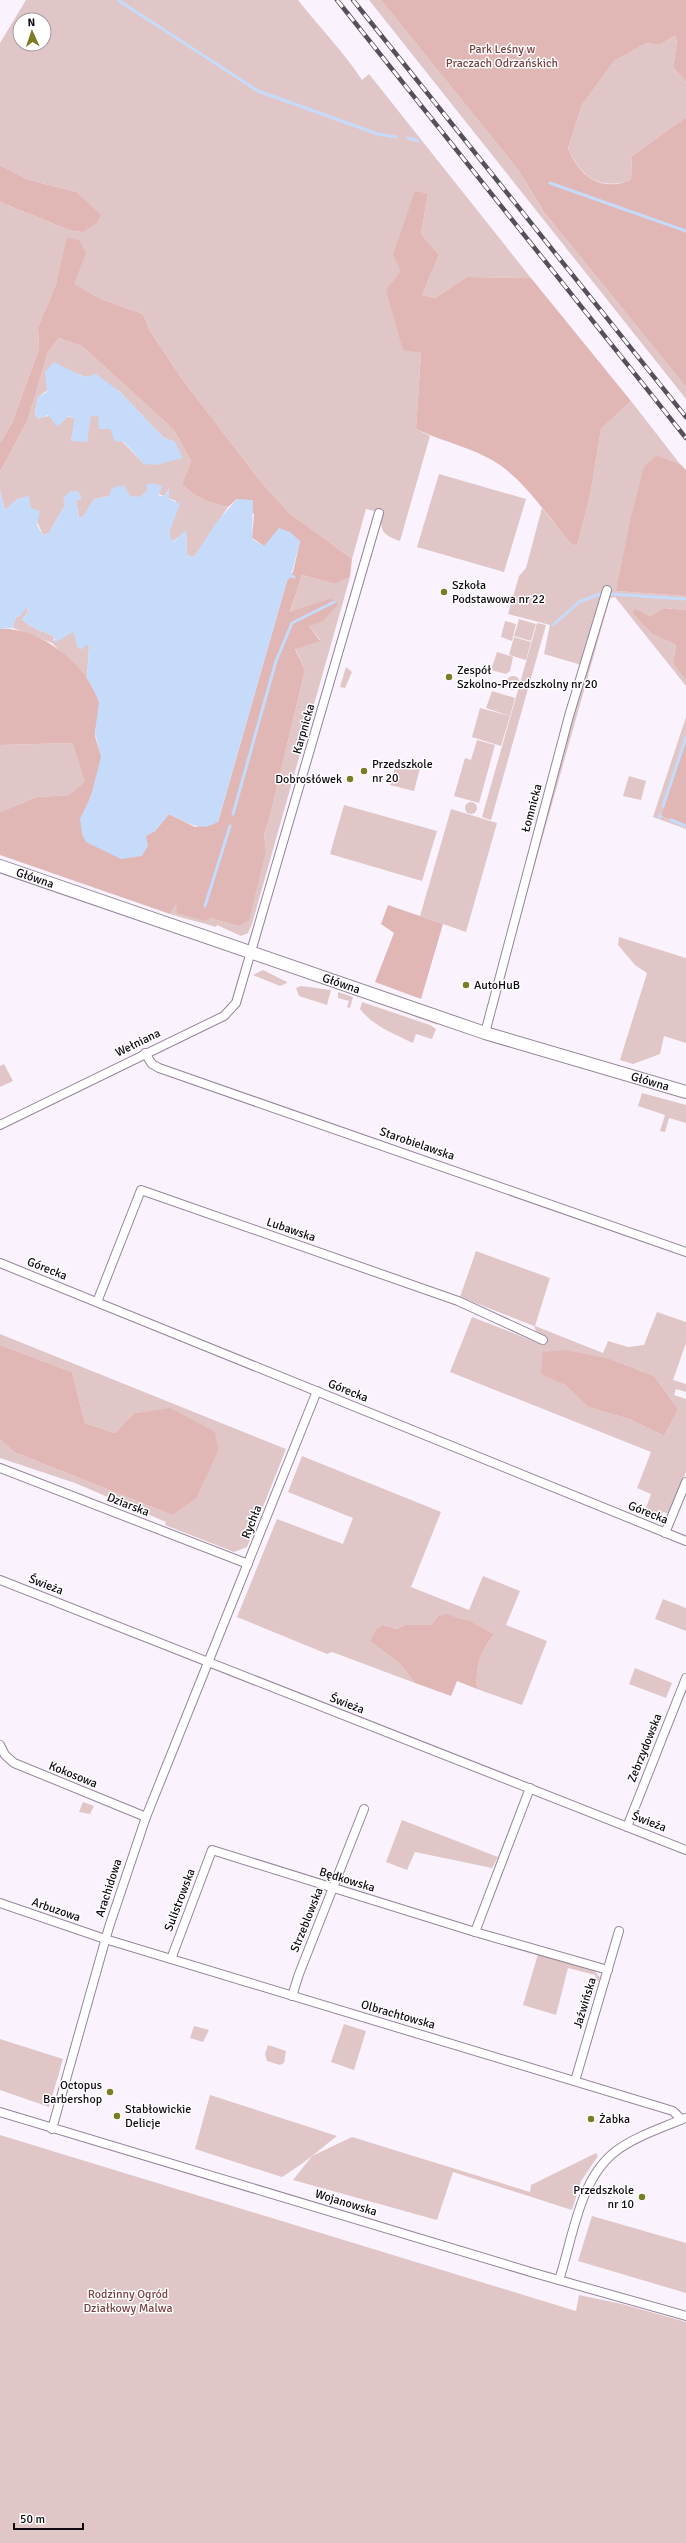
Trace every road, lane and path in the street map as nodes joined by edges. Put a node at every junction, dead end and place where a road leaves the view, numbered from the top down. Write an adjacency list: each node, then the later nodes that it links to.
1 (379, 513): 4 (street, Karpnicka)
2 (607, 590): 5 (street, Łomnicka)
3 (0, 866): 4 (street, Główna)
4 (251, 953): 5 (street, Główna); 6 (street, Wełniana)
5 (485, 1033): 7 (street, Główna)
6 (145, 1053): 8 (street, Wełniana); 9 (street, Starobielawska)
7 (686, 1092)
8 (0, 1125)
9 (686, 1252)
10 (0, 1263): 11 (street, Górecka)
11 (97, 1302): 12 (street, Lubawska); 13 (street, Górecka)
12 (543, 1340)
13 (317, 1392): 16 (street, Górecka); 18 (street, Rychła)
14 (0, 1468): 18 (street, Dziarska)
15 (686, 1482): 16 (street)
16 (665, 1533): 17 (street, Górecka)
17 (686, 1542)
18 (248, 1564): 20 (street, Rychła)
19 (0, 1580): 20 (street, Świeża)
20 (208, 1661): 23 (street, Świeża); 25 (street, Arachidowa)
21 (686, 1678): 26 (street, Zebrzydowska)
22 (0, 1745): 25 (street, Kokosowa)
23 (530, 1788): 26 (street, Świeża); 32 (street)
24 (364, 1809): 29 (street, Strzeblowska)
25 (146, 1817): 33 (street, Arachidowa)
26 (627, 1827): 28 (street, Świeża)
27 (212, 1850): 29 (street, Będkowska); 34 (street, Sulistrowska)
28 (686, 1850)
29 (333, 1889): 32 (street, Będkowska); 36 (street, Strzeblowska)
30 (0, 1903): 33 (street, Arbuzowa)
31 (619, 1931): 35 (street, Jaźwińska)
32 (475, 1932): 35 (street, Będkowska)
33 (105, 1939): 34 (street, Olbrachtowska); 40 (street, Arachidowa)
34 (171, 1959): 36 (street, Olbrachtowska)
35 (608, 1970): 37 (street, Jaźwińska)
36 (292, 1996): 37 (street, Olbrachtowska)
37 (574, 2081): 39 (street, Olbrachtowska)
38 (0, 2112): 40 (street, Wojanowska)
39 (683, 2118): 41 (street)
40 (52, 2129): 41 (street, Wojanowska)
41 (559, 2280): 42 (street, Wojanowska)
42 (686, 2316)

